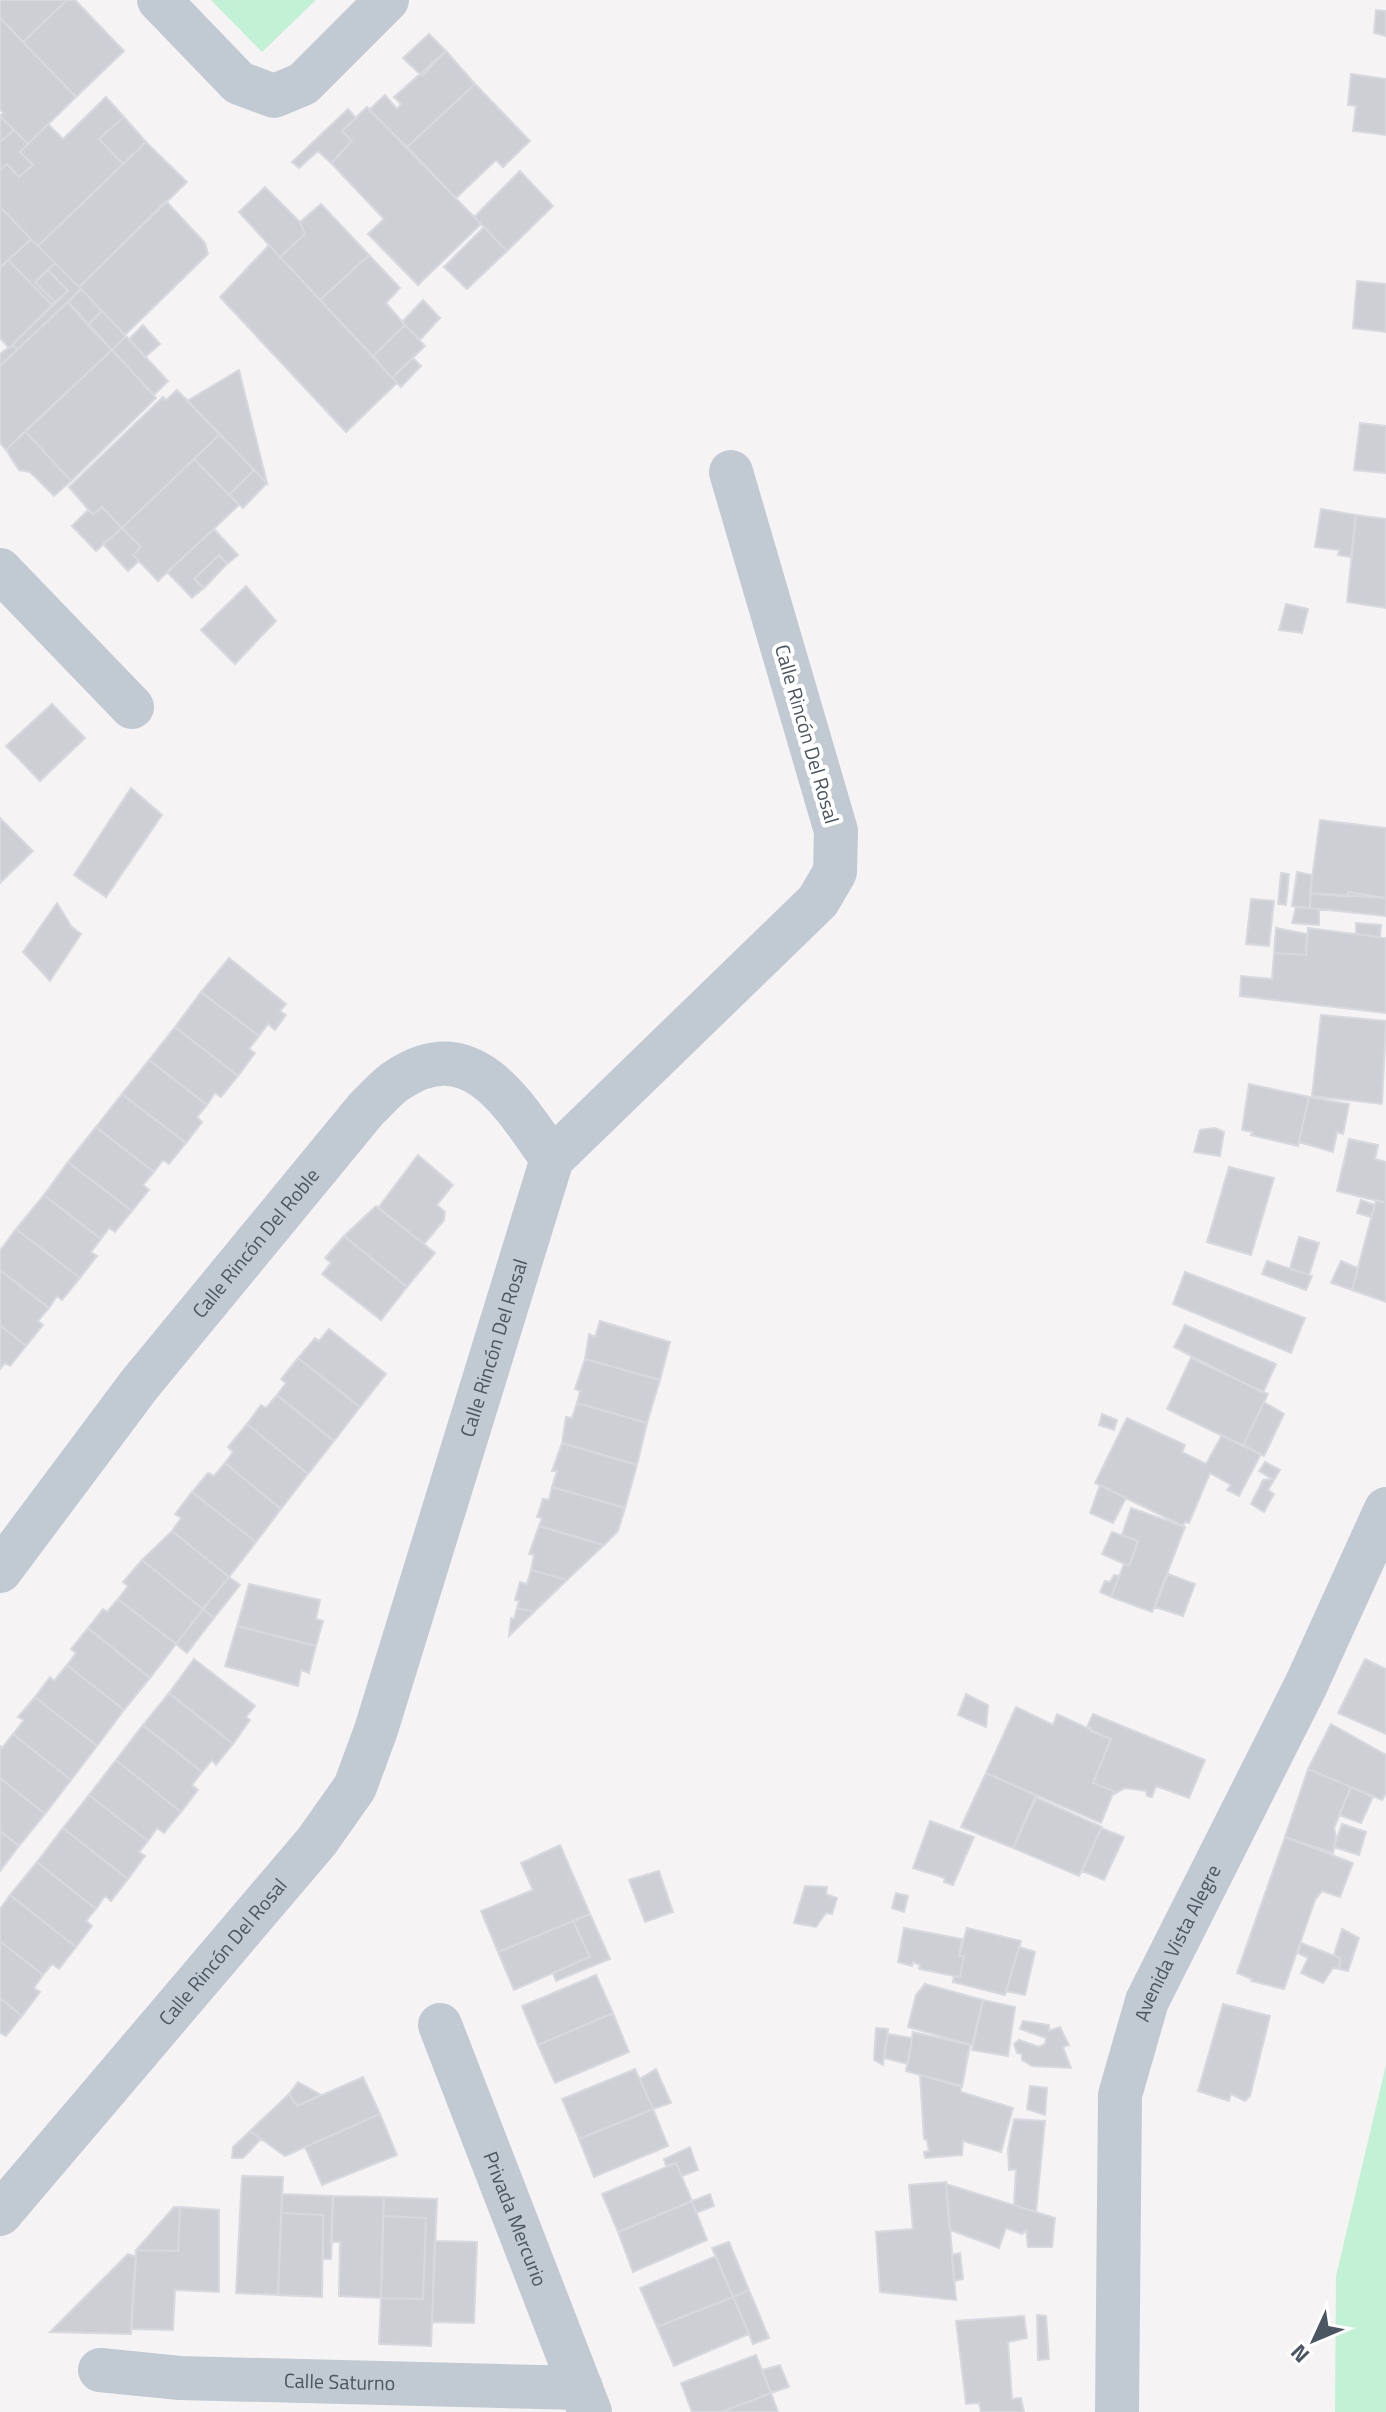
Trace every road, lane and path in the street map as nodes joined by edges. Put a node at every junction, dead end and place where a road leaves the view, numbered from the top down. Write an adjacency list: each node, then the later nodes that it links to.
1 (159, 0): 2 (street)
2 (387, 0)
3 (731, 472): 6 (street, Calle Rincón Del Rosal)
4 (0, 570): 5 (street)
5 (132, 707)
6 (552, 1159): 8 (street, Calle Rincón Del Roble); 10 (street, Calle Rincón Del Rosal)
7 (1386, 1509): 13 (street, Avenida Vista Alegre)
8 (0, 1571)
9 (440, 2025): 12 (street, Privada Mercurio)
10 (0, 2214)
11 (100, 2370): 12 (street, Calle Saturno)
12 (586, 2400)
13 (1117, 2412)

